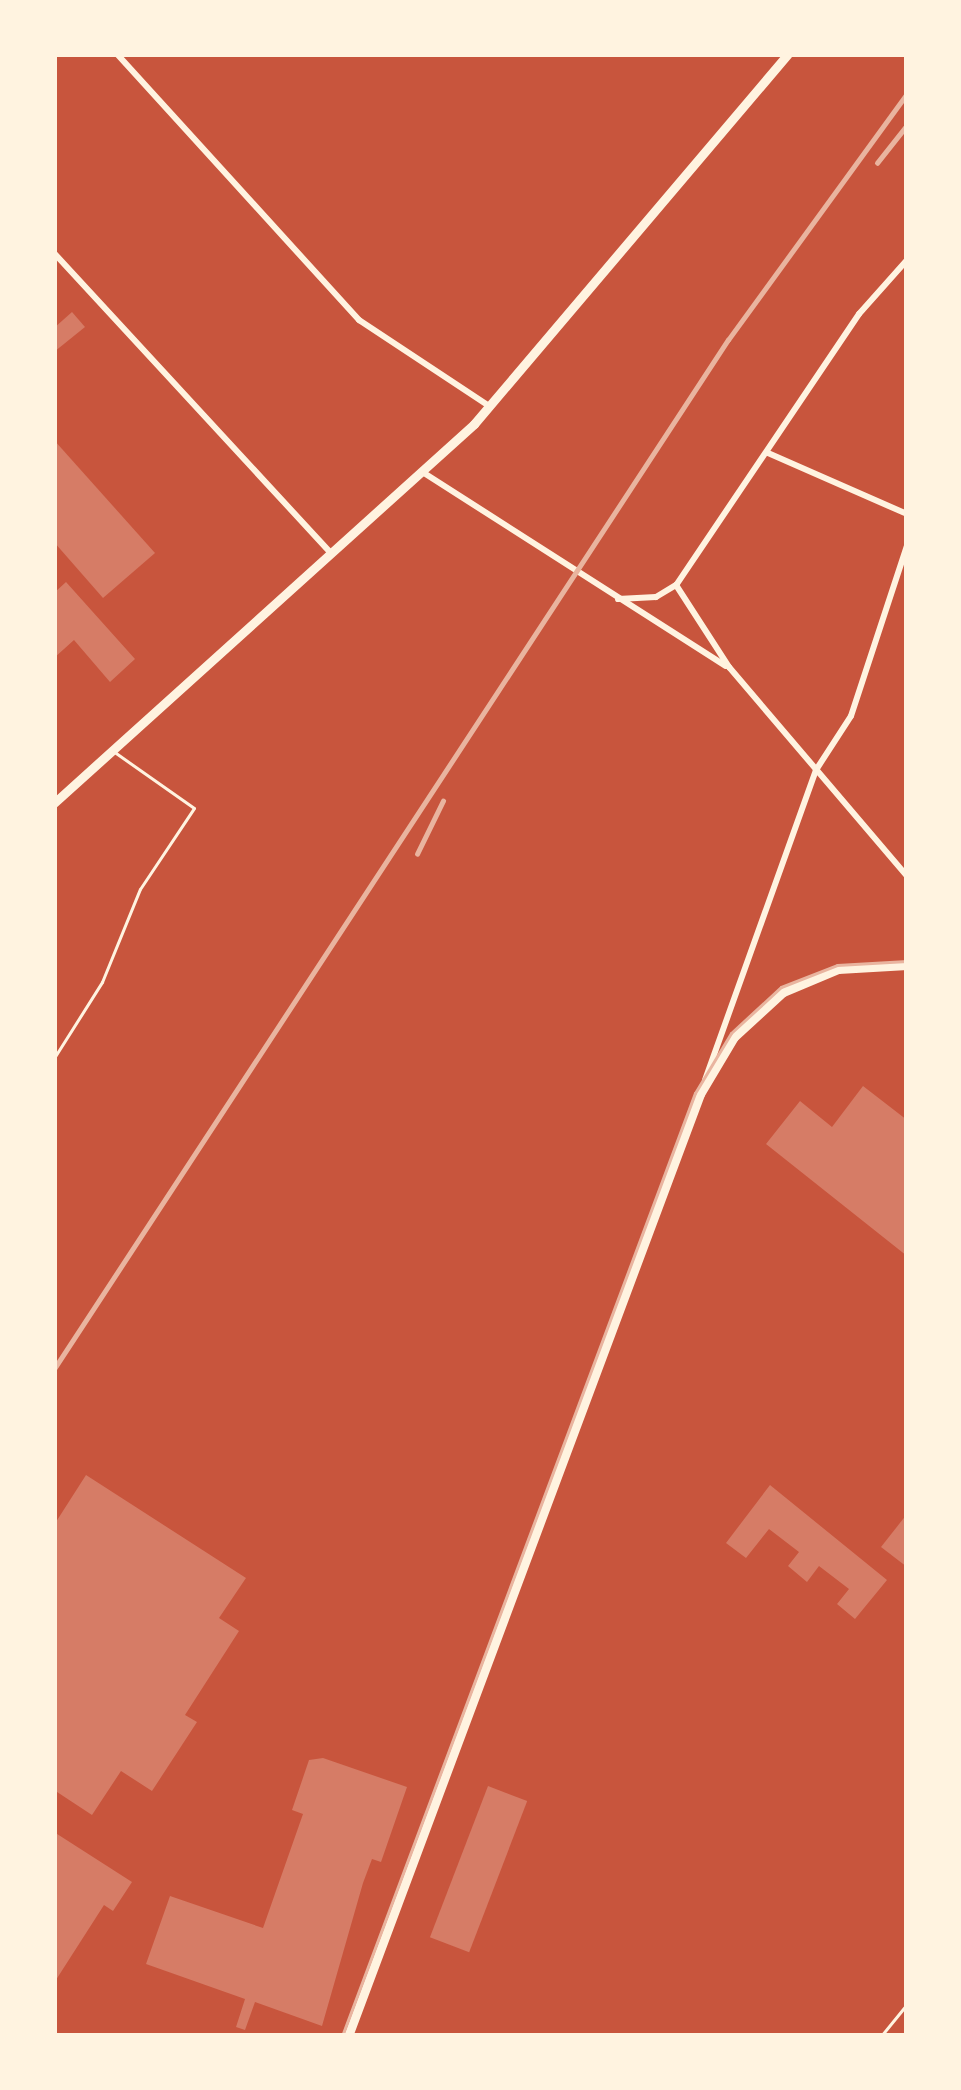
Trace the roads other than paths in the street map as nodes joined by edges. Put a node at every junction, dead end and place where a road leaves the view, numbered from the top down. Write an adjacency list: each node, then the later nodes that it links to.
1 (117, 54): 5 (street)
2 (788, 54): 5 (street)
3 (54, 253): 10 (street)
4 (907, 260): 6 (street)
5 (489, 406): 7 (street)
6 (768, 453): 8 (street); 11 (street)
7 (424, 473): 10 (street); 12 (street)
8 (907, 514)
9 (907, 546): 15 (street)
10 (331, 553): 14 (street)
11 (676, 585): 12 (street); 13 (street)
12 (617, 599): 13 (street)
13 (729, 668): 15 (street)
14 (112, 749): 16 (street); 19 (lane)
15 (816, 770): 17 (street); 20 (street)
16 (54, 802)
17 (907, 876)
18 (907, 965): 20 (street)
19 (54, 1058)
20 (700, 1094): 22 (street)
21 (907, 2004): 23 (lane)
22 (348, 2036)
23 (881, 2036)

